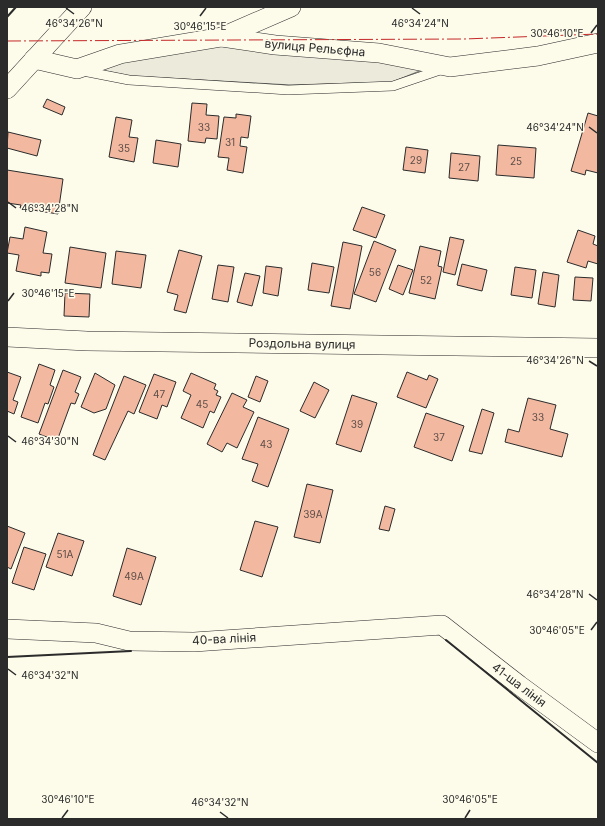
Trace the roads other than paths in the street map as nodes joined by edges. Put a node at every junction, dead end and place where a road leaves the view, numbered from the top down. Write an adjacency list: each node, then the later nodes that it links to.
1 (82, 7): 5 (street)
2 (291, 7): 3 (street)
3 (222, 37): 6 (street, вулиця Рельєфна); 7 (street, вулиця Рельєфна)
4 (598, 43): 6 (street, вулиця Рельєфна)
5 (34, 59): 7 (street); 8 (street)
6 (450, 67): 7 (lane)
7 (78, 69)
8 (7, 89)
9 (7, 337): 10 (street, Роздольна вулиця)
10 (598, 348)
11 (442, 625): 12 (street, 40-ва лінія); 13 (street, 41-ша лінія)
12 (7, 630)
13 (598, 743)

